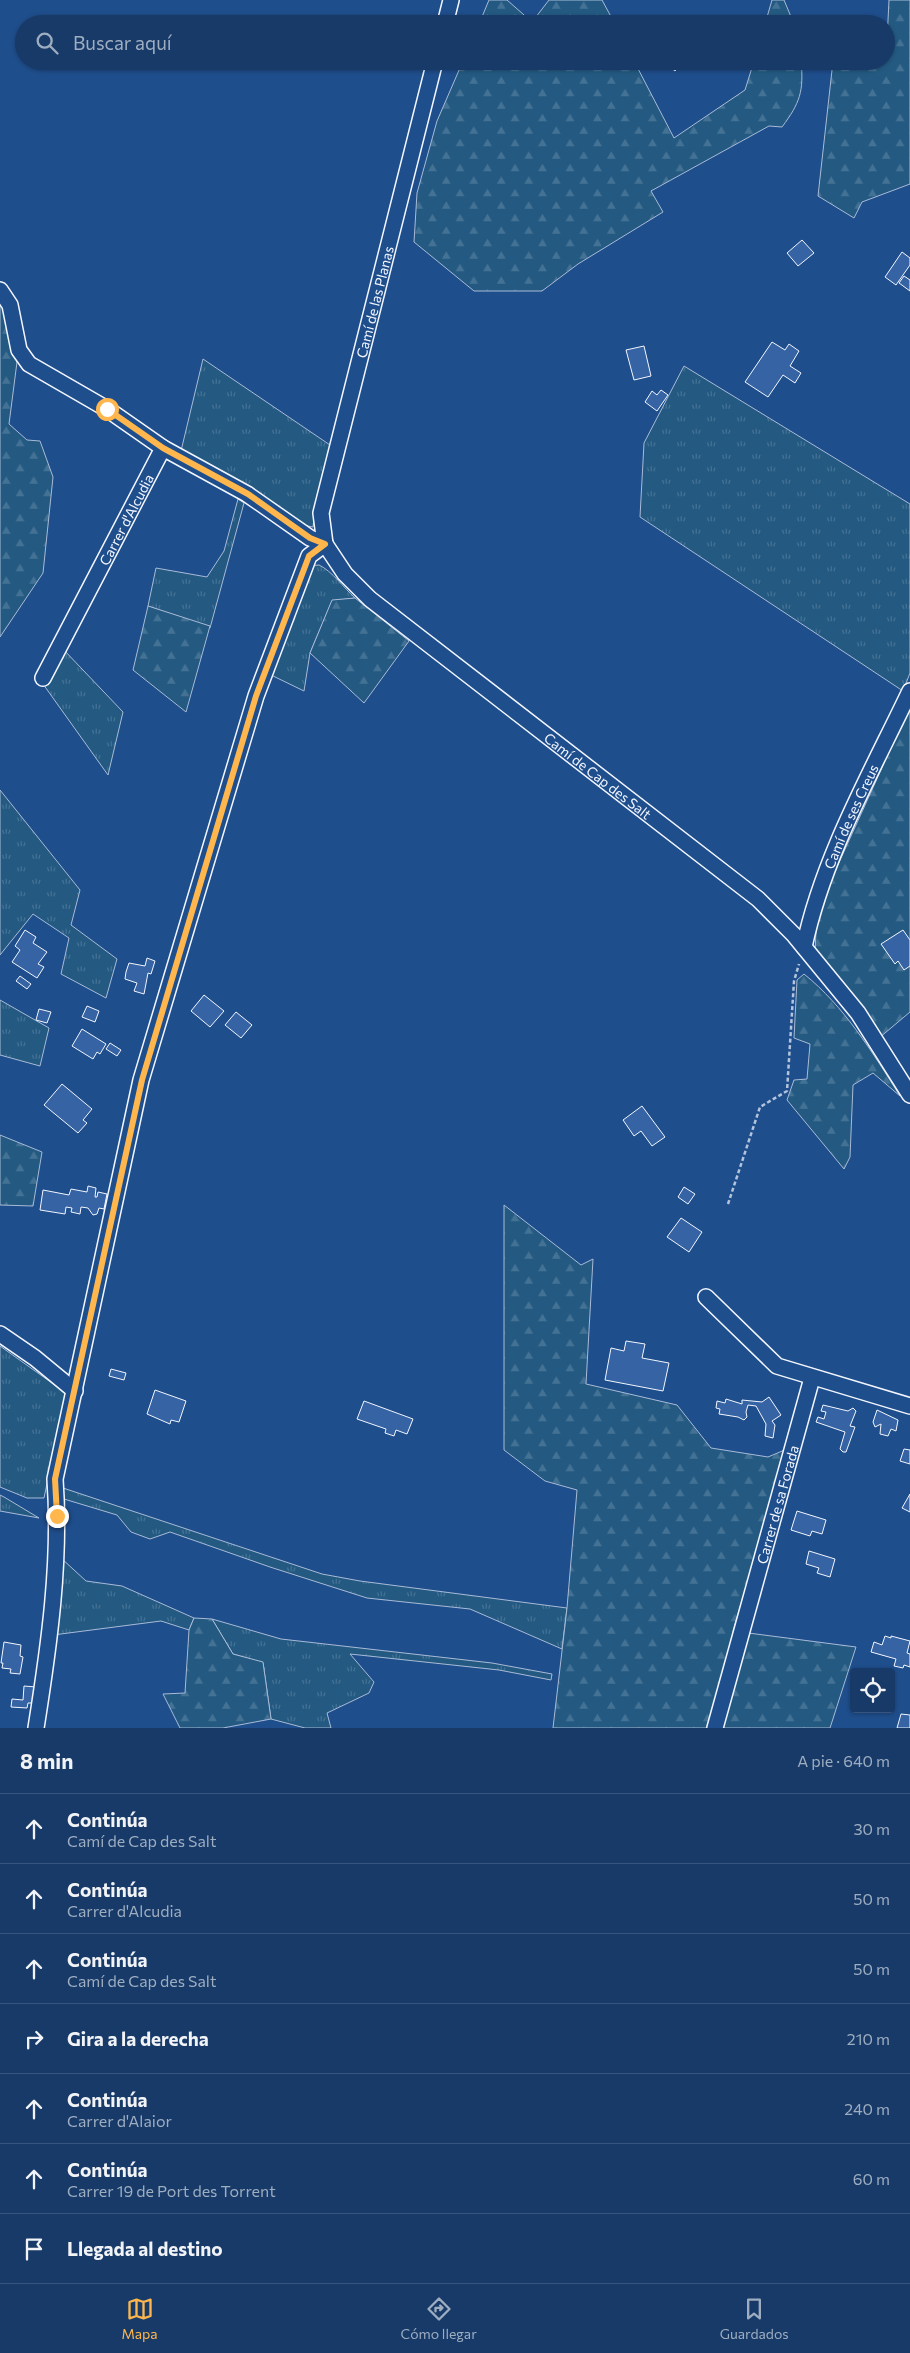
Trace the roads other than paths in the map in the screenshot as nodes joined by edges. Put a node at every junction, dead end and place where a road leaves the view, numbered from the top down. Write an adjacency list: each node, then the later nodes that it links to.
1 (451, 0): 2 (street)
2 (447, 15)
3 (433, 70): 6 (street, Camí de las Planas)
4 (0, 290): 5 (street)
5 (163, 448): 6 (street, Camí de Cap des Salt); 7 (street, Carrer d'Alcudia)
6 (325, 544): 9 (street, Camí de Cap des Salt); 14 (street)
7 (43, 678)
8 (910, 690): 9 (street, Camí de ses Creus)
9 (804, 947): 10 (street, Camí de Cap des Salt)
10 (910, 1095)
11 (706, 1296): 13 (street)
12 (0, 1334): 14 (street)
13 (812, 1378): 15 (street); 17 (street, Carrer de sa Forada)
14 (75, 1391): 16 (street)
15 (910, 1406)
16 (36, 1728)
17 (715, 1728)

